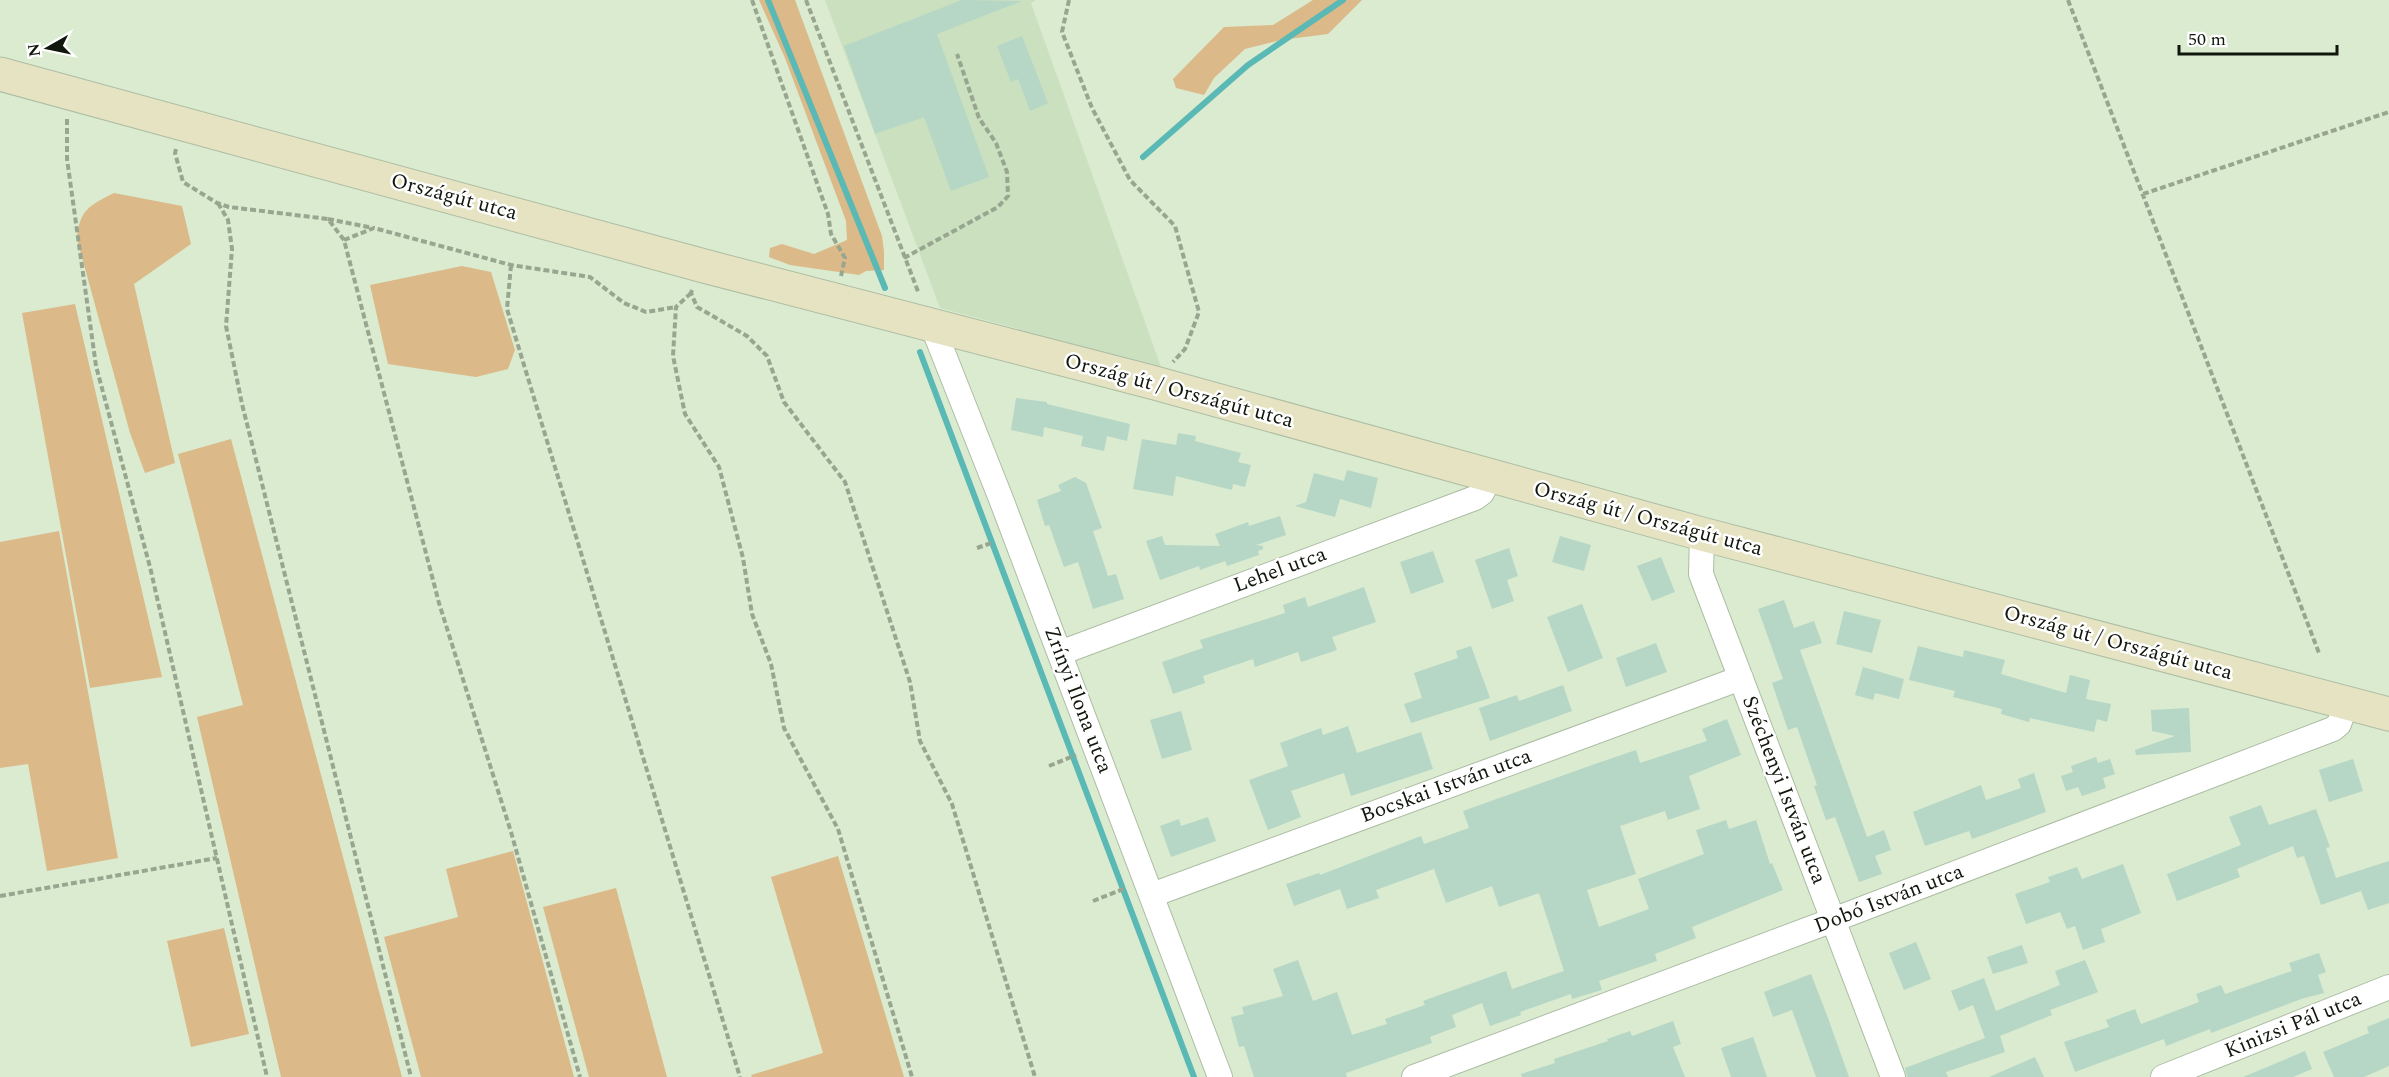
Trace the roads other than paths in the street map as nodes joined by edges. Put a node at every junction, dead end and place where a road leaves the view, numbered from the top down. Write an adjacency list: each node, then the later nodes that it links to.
1 (0, 74): 2 (main road, Országút utca)
2 (920, 322): 3 (main road, Ország út / Országút utca); 5 (street, Zrínyi Ilona utca)
3 (1490, 476): 4 (main road, Ország út / Országút utca); 5 (street, Lehel utca)
4 (1702, 534): 6 (street, Széchenyi István utca); 7 (main road, Ország út / Országút utca)
5 (1060, 652): 9 (street, Zrínyi Ilona utca)
6 (1741, 678): 9 (street, Bocskai István utca); 10 (street, Széchenyi István utca)
7 (2347, 702): 8 (main road, Ország út / Országút utca); 10 (street, Dobó István utca)
8 (2389, 714)
9 (1141, 890): 12 (street, Zrínyi Ilona utca)
10 (1833, 920): 13 (street, Dobó István utca); 14 (street, Széchenyi István utca)
11 (2389, 987): 15 (street, Kinizsi Pál utca)
12 (1220, 1077)
13 (1414, 1077)
14 (1893, 1077)
15 (2163, 1077)

